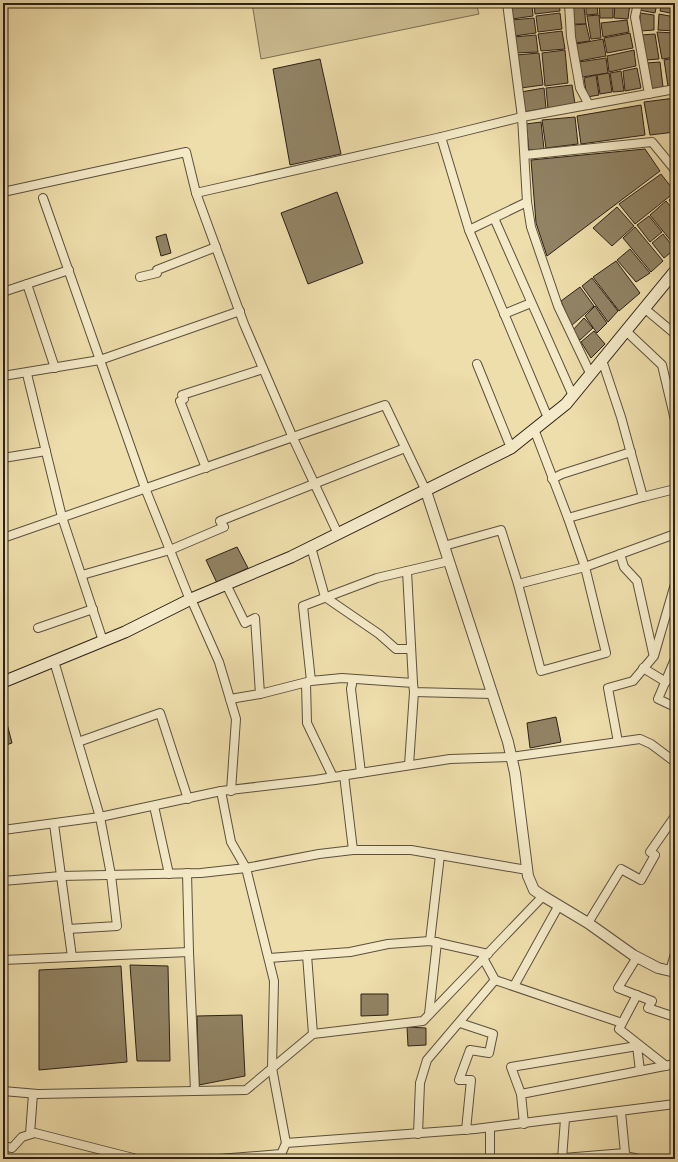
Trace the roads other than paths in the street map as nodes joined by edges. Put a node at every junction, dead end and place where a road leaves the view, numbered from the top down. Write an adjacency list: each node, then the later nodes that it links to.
1 (507, 3): 7 (street)
2 (568, 3): 6 (street)
3 (638, 3): 5 (street)
4 (675, 89): 5 (street)
5 (649, 94): 6 (street)
6 (589, 105): 7 (street)
7 (522, 117): 8 (street); 9 (street)
8 (441, 137): 12 (street); 16 (street)
9 (525, 155): 10 (street); 14 (street)
10 (675, 170)
11 (3, 192): 12 (street)
12 (196, 193): 17 (street)
13 (43, 198): 18 (street)
14 (527, 202): 15 (street); 34 (street)
15 (494, 218): 16 (street); 23 (street)
16 (469, 230): 26 (street)
17 (216, 247): 20 (street); 25 (street)
18 (68, 270): 21 (street); 29 (street)
19 (675, 271): 24 (main road)
20 (140, 277)
21 (27, 284): 22 (street); 32 (street)
22 (3, 292)
23 (531, 303): 26 (street); 37 (street)
24 (644, 308): 27 (main road); 28 (street)
25 (240, 311): 29 (street); 33 (street)
26 (504, 314): 38 (street)
27 (626, 331): 30 (main road); 39 (street)
28 (675, 334)
29 (100, 360): 32 (street); 50 (street)
30 (602, 360): 34 (main road); 45 (street)
31 (477, 364): 43 (street)
32 (55, 368): 35 (street)
33 (263, 369): 41 (street); 47 (street)
34 (590, 373): 37 (main road)
35 (27, 374): 36 (street); 44 (street)
36 (3, 376)
37 (573, 396): 38 (main road)
38 (548, 418): 40 (main road)
39 (675, 420)
40 (534, 429): 43 (main road); 48 (street)
41 (293, 438): 42 (street); 47 (street); 49 (street)
42 (405, 448): 49 (street); 52 (street)
43 (511, 448): 52 (main road)
44 (46, 451): 46 (street); 54 (street)
45 (631, 452): 48 (street); 53 (street)
46 (3, 458)
47 (206, 468): 50 (street)
48 (552, 479): 55 (street)
49 (314, 484): 56 (street); 61 (street)
50 (145, 488): 54 (street); 61 (street)
51 (675, 489): 53 (street)
52 (426, 491): 56 (main road); 59 (street)
53 (643, 497): 55 (street)
54 (62, 517): 58 (street); 66 (street)
55 (568, 518): 64 (street)
56 (338, 534): 60 (main road)
57 (675, 534): 62 (street)
58 (3, 538)
59 (444, 546): 63 (street); 68 (street)
60 (311, 547): 67 (main road); 70 (street)
61 (170, 550): 66 (street); 71 (street)
62 (620, 554): 64 (street); 78 (street)
63 (449, 561): 65 (street); 89 (street)
64 (585, 567): 68 (street); 68 (street)
65 (407, 571): 70 (street); 77 (street)
66 (82, 575): 72 (street)
67 (226, 584): 71 (main road); 88 (street)
68 (518, 584)
69 (675, 584): 73 (street)
70 (325, 597): 77 (street); 84 (street)
71 (190, 600): 76 (main road); 90 (street)
72 (93, 609): 75 (street); 76 (street)
73 (666, 611): 74 (street); 78 (street)
74 (675, 614)
75 (38, 628)
76 (103, 641): 80 (main road)
77 (411, 649): 86 (street)
78 (654, 656): 81 (street)
79 (675, 659): 85 (street)
80 (54, 661): 83 (main road); 92 (street)
81 (643, 668): 85 (street); 93 (street)
82 (353, 679): 84 (street); 86 (street); 97 (street)
83 (3, 682)
84 (308, 682): 88 (street); 99 (street)
85 (666, 682): 91 (street)
86 (413, 684): 87 (street)
87 (414, 692): 89 (street); 96 (street)
88 (260, 694): 90 (street)
89 (492, 694): 94 (street)
90 (230, 699): 100 (street)
91 (675, 707)
92 (78, 742): 102 (street); 105 (street)
93 (618, 742): 94 (street); 95 (street)
94 (511, 757): 96 (street); 111 (street)
95 (675, 762)
96 (409, 765): 97 (street)
97 (361, 773): 98 (street)
98 (344, 776): 99 (street); 108 (street)
99 (333, 777): 100 (street)
100 (231, 790): 101 (street)
101 (221, 791): 102 (street); 110 (street)
102 (188, 799): 103 (street)
103 (154, 806): 105 (street); 113 (street)
104 (675, 816): 119 (street)
105 (100, 817): 106 (street); 114 (street)
106 (54, 824): 107 (street); 115 (street)
107 (3, 830)
108 (353, 850): 109 (street); 110 (street)
109 (440, 855): 111 (street); 121 (street)
110 (246, 868): 112 (street); 128 (street)
111 (527, 870): 117 (street)
112 (187, 873): 113 (street); 122 (street)
113 (169, 874): 114 (street)
114 (111, 875): 115 (street); 120 (street)
115 (61, 876): 116 (street); 120 (street)
116 (3, 881)
117 (543, 896): 118 (street); 125 (street)
118 (559, 905): 119 (street); 132 (street)
119 (588, 923): 127 (street)
120 (68, 929): 126 (street)
121 (433, 942): 124 (street); 125 (street); 134 (street)
122 (189, 952): 126 (street); 144 (street)
123 (675, 954): 130 (street)
124 (307, 955): 128 (street); 138 (street)
125 (485, 956): 131 (street); 134 (street)
126 (72, 957): 129 (street)
127 (637, 957): 130 (street); 133 (street)
128 (268, 958): 141 (street)
129 (3, 960)
130 (673, 972)
131 (495, 980): 132 (street); 136 (street)
132 (514, 986): 137 (street)
133 (637, 995): 135 (street); 137 (street)
134 (429, 1014): 138 (street)
135 (675, 1017)
136 (460, 1023): 152 (street); 154 (street)
137 (622, 1023): 140 (street)
138 (313, 1034): 141 (street)
139 (675, 1064): 140 (street)
140 (666, 1066): 142 (street)
141 (272, 1068): 144 (street); 155 (street)
142 (640, 1071): 146 (street); 146 (street)
143 (3, 1091): 145 (street)
144 (195, 1091): 145 (street)
145 (33, 1094): 153 (street)
146 (521, 1094): 150 (street)
147 (675, 1104): 148 (street)
148 (621, 1112): 149 (street); 158 (street)
149 (565, 1119): 150 (street); 159 (street)
150 (524, 1124): 151 (street)
151 (490, 1128): 152 (street); 162 (street)
152 (466, 1130): 154 (street)
153 (30, 1134): 156 (street); 160 (street)
154 (418, 1134): 155 (street)
155 (286, 1143): 157 (street)
156 (3, 1146)
157 (280, 1156): 161 (street)
158 (625, 1156): 159 (street); 164 (street)
159 (562, 1158): 163 (street)
160 (137, 1159)
161 (218, 1159)
162 (490, 1159)
163 (552, 1159)
164 (639, 1159)

